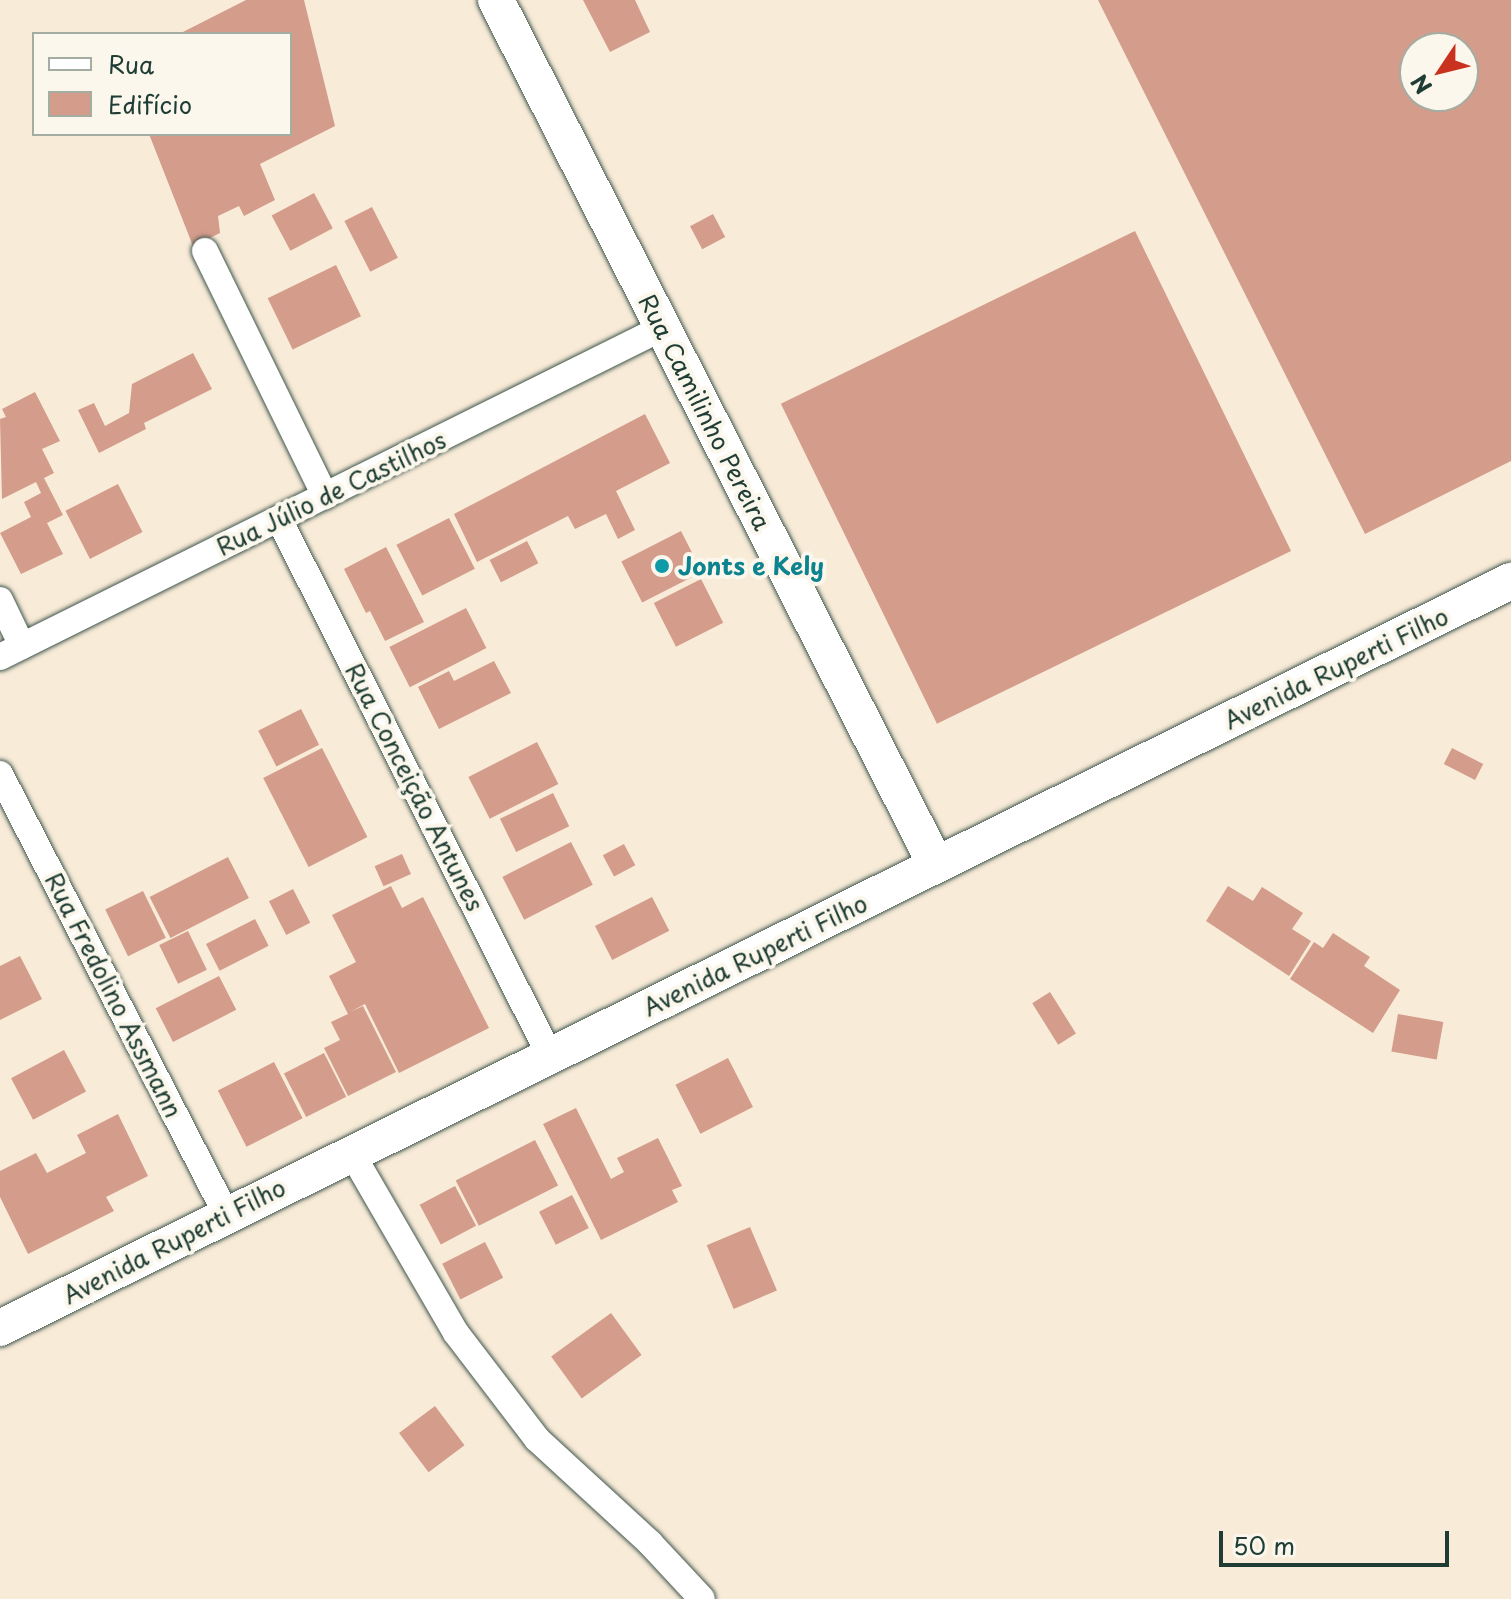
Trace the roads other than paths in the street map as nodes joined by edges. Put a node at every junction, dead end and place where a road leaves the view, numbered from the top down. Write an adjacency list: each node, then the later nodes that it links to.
1 (496, 0): 3 (main road, Rua Camilinho Pereira)
2 (205, 251): 4 (street)
3 (662, 328): 4 (street, Rua Júlio de Castilhos); 10 (main road, Rua Camilinho Pereira)
4 (325, 496): 5 (street, Rua Júlio de Castilhos)
5 (279, 519): 8 (street, Rua Júlio de Castilhos); 11 (street, Rua Conceição Antunes)
6 (1511, 581): 10 (main road, Avenida Ruperti Filho)
7 (0, 600): 8 (street)
8 (11, 651)
9 (0, 774): 13 (street, Rua Fredolino Assmann)
10 (936, 865): 11 (main road, Avenida Ruperti Filho)
11 (550, 1056): 12 (main road, Avenida Ruperti Filho)
12 (351, 1152): 13 (main road, Avenida Ruperti Filho); 15 (street)
13 (227, 1216): 14 (main road, Avenida Ruperti Filho)
14 (0, 1328)
15 (702, 1599)

